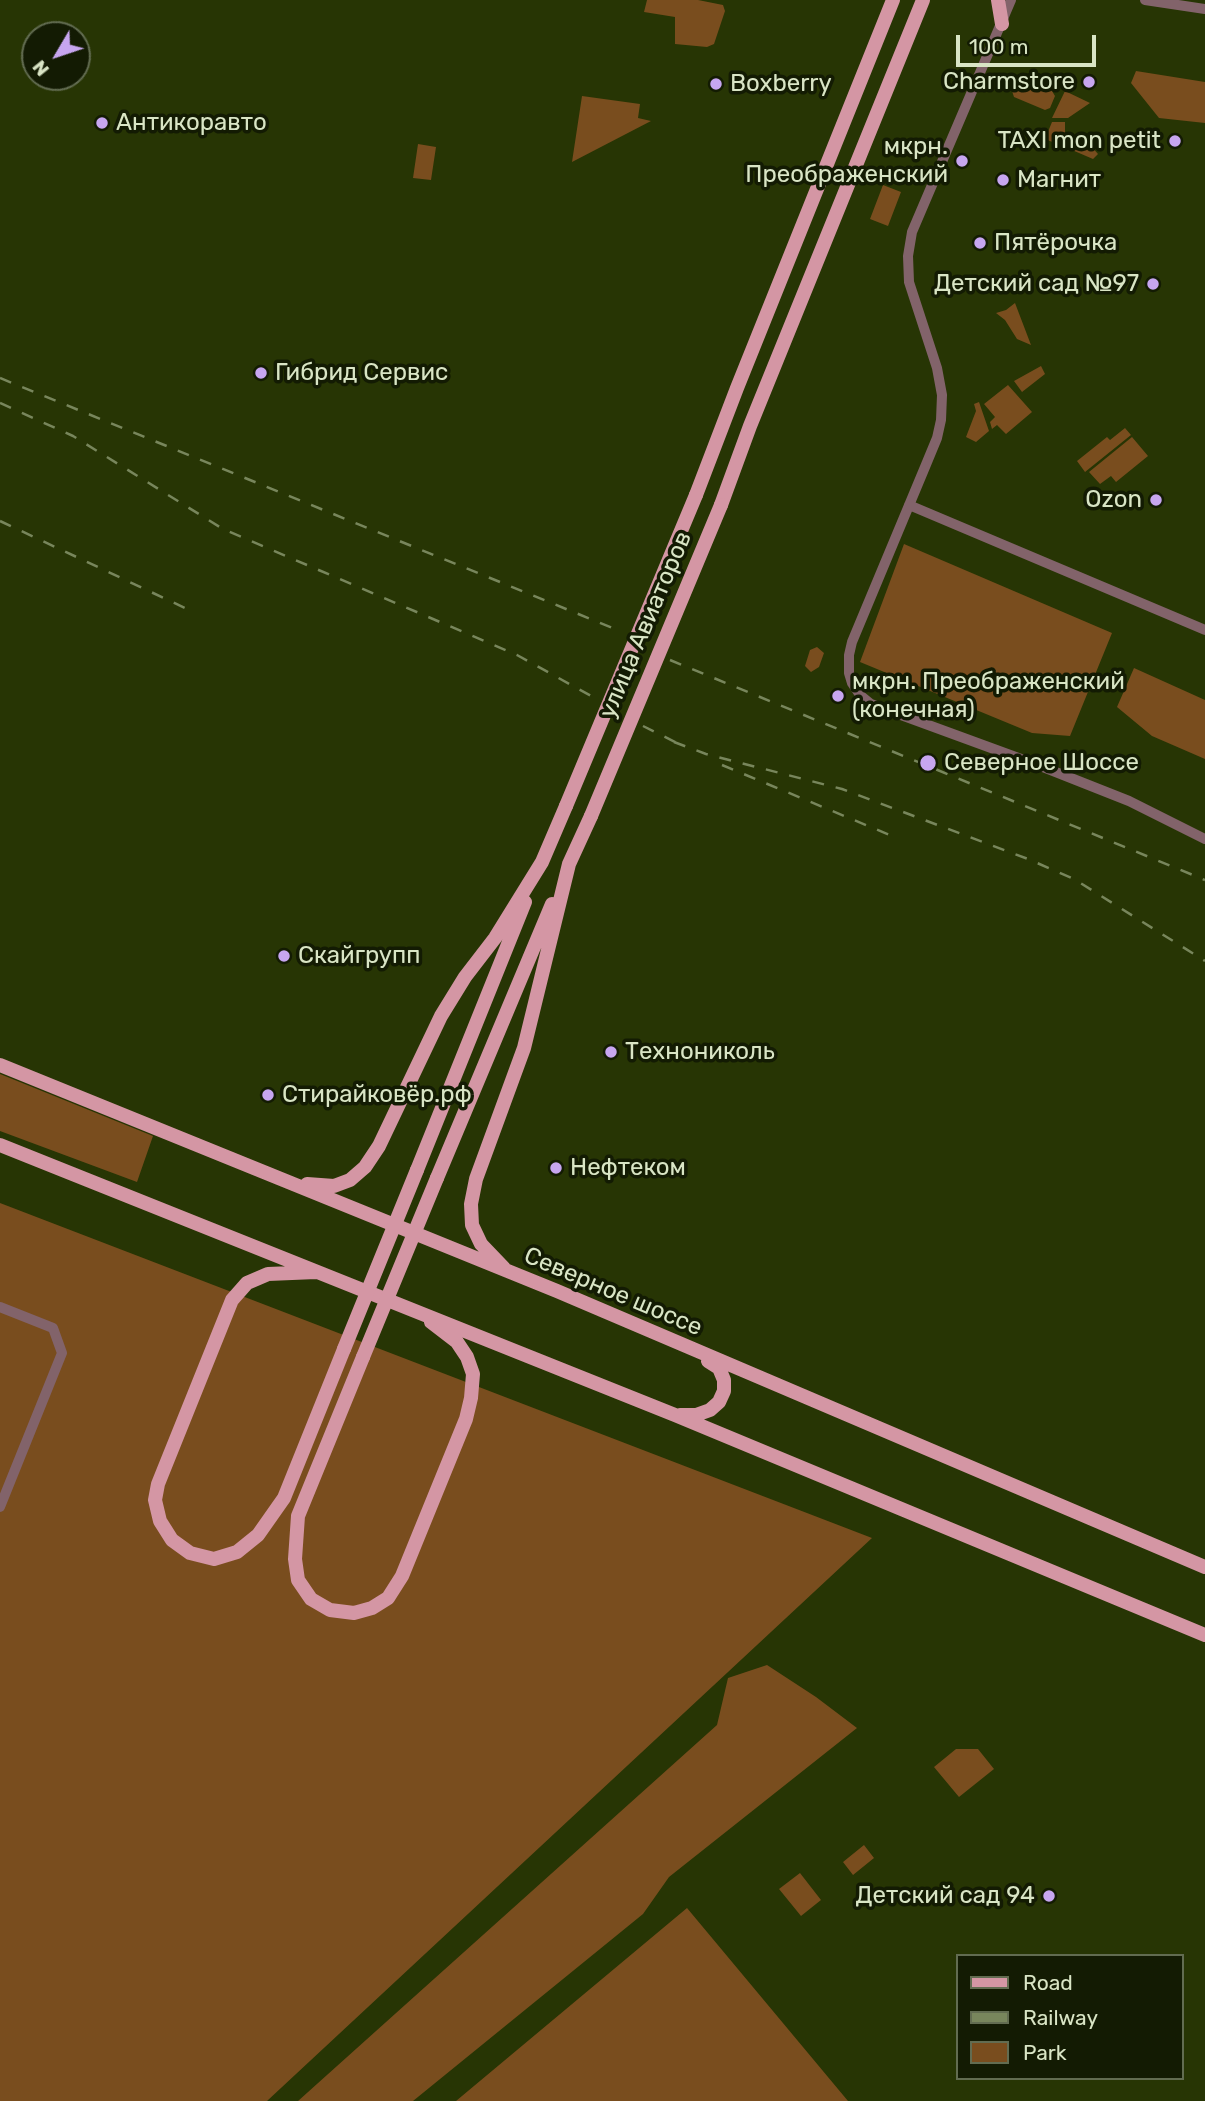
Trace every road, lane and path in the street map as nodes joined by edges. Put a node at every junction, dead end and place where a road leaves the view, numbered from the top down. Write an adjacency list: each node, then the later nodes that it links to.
1 (893, 0): 11 (main road, улица Авиаторов, bridge)
2 (998, 0): 7 (main road)
3 (1011, 0): 7 (street)
4 (1145, 0): 6 (street)
5 (924, 2): 12 (main road, улица Авиаторов, bridge)
6 (1205, 9)
7 (1002, 24): 8 (street)
8 (909, 505): 9 (street); 10 (street)
9 (1205, 630)
10 (1205, 839)
11 (542, 862): 15 (main road, улица Авиаторов); 17 (main road, bridge)
12 (569, 864): 16 (main road, улица Авиаторов); 19 (main road, bridge)
13 (0, 1065): 15 (main road, Северное шоссе)
14 (0, 1145): 17 (main road)
15 (295, 1183): 16 (main road, Северное шоссе)
16 (508, 1271): 20 (main road, Северное шоссе)
17 (321, 1272): 19 (main road)
18 (0, 1307): 22 (street)
19 (413, 1308): 21 (main road)
20 (699, 1353): 21 (main road); 23 (main road, Северное шоссе)
21 (676, 1415): 24 (main road)
22 (0, 1507)
23 (1205, 1567)
24 (1205, 1635)

